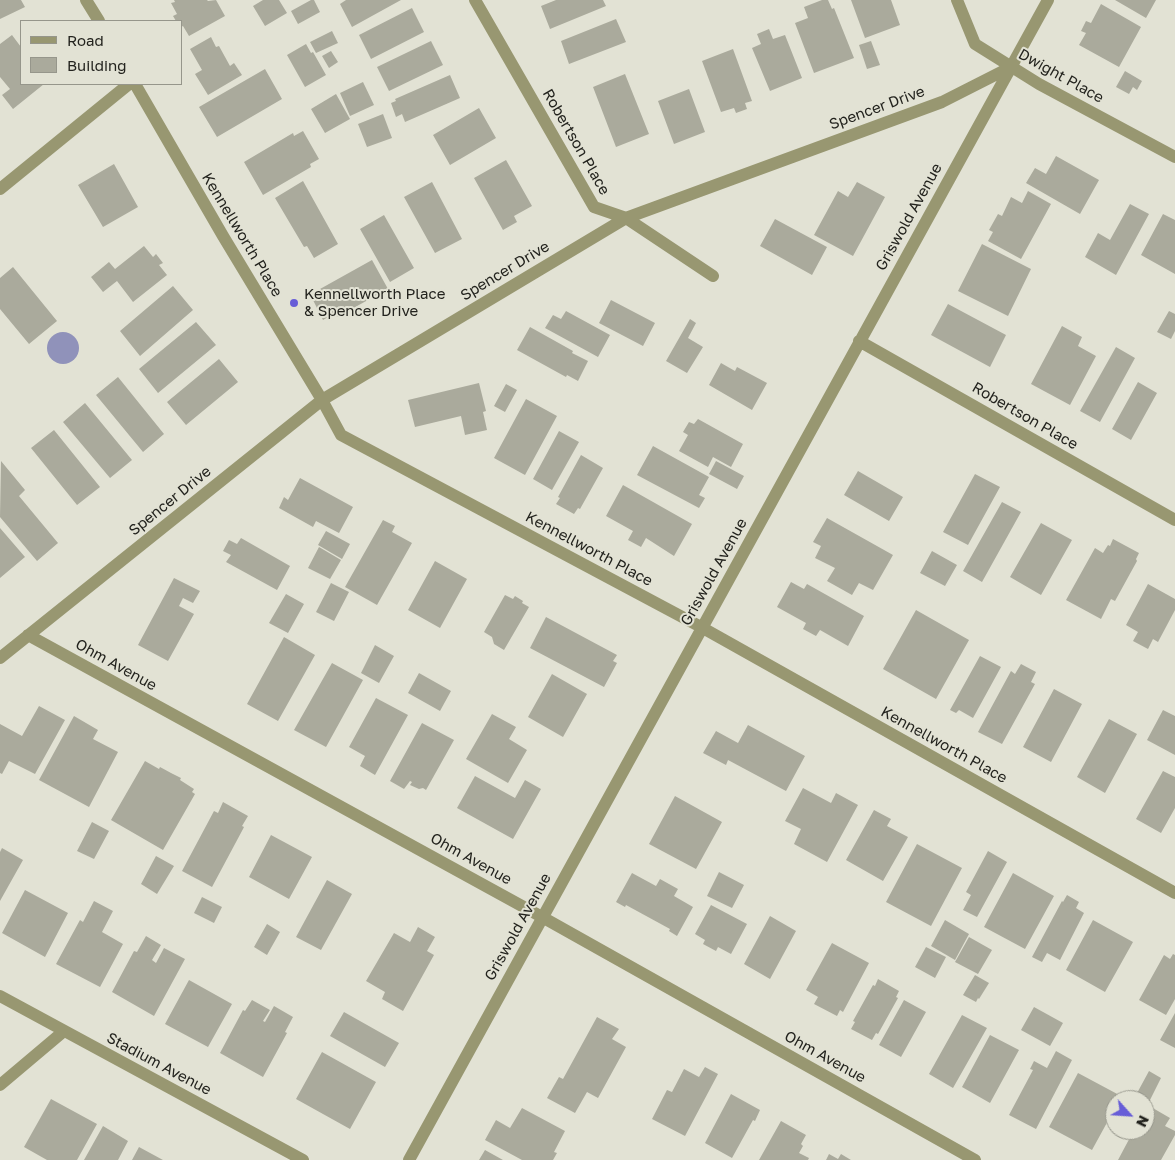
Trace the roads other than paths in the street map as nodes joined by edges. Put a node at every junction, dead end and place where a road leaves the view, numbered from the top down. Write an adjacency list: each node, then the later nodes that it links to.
1 (86, 0): 5 (street)
2 (475, 0): 11 (street, Robertson Place)
3 (957, 0): 6 (street, Dwight Place)
4 (1048, 0): 6 (street, Griswold Avenue)
5 (98, 20)
6 (1011, 67): 9 (street, Dwight Place); 11 (street, Spencer Drive); 13 (street, Griswold Avenue)
7 (128, 85): 10 (street)
8 (136, 85): 14 (street, Kennellworth Place)
9 (1175, 157)
10 (0, 189)
11 (626, 218): 12 (street, Robertson Place); 14 (street, Spencer Drive)
12 (713, 276)
13 (859, 340): 15 (street, Robertson Place); 16 (street, Griswold Avenue)
14 (322, 400): 16 (street, Kennellworth Place); 17 (street, Spencer Drive)
15 (1175, 520)
16 (701, 627): 19 (street, Kennellworth Place); 20 (street, Griswold Avenue)
17 (28, 635): 18 (street, Spencer Drive); 20 (street, Ohm Avenue)
18 (0, 658)
19 (1175, 893)
20 (542, 917): 25 (street, Griswold Avenue); 26 (street, Ohm Avenue)
21 (0, 996): 22 (street, Stadium Avenue)
22 (64, 1031): 23 (street); 24 (street, Stadium Avenue)
23 (0, 1085)
24 (303, 1160)
25 (409, 1160)
26 (975, 1160)

